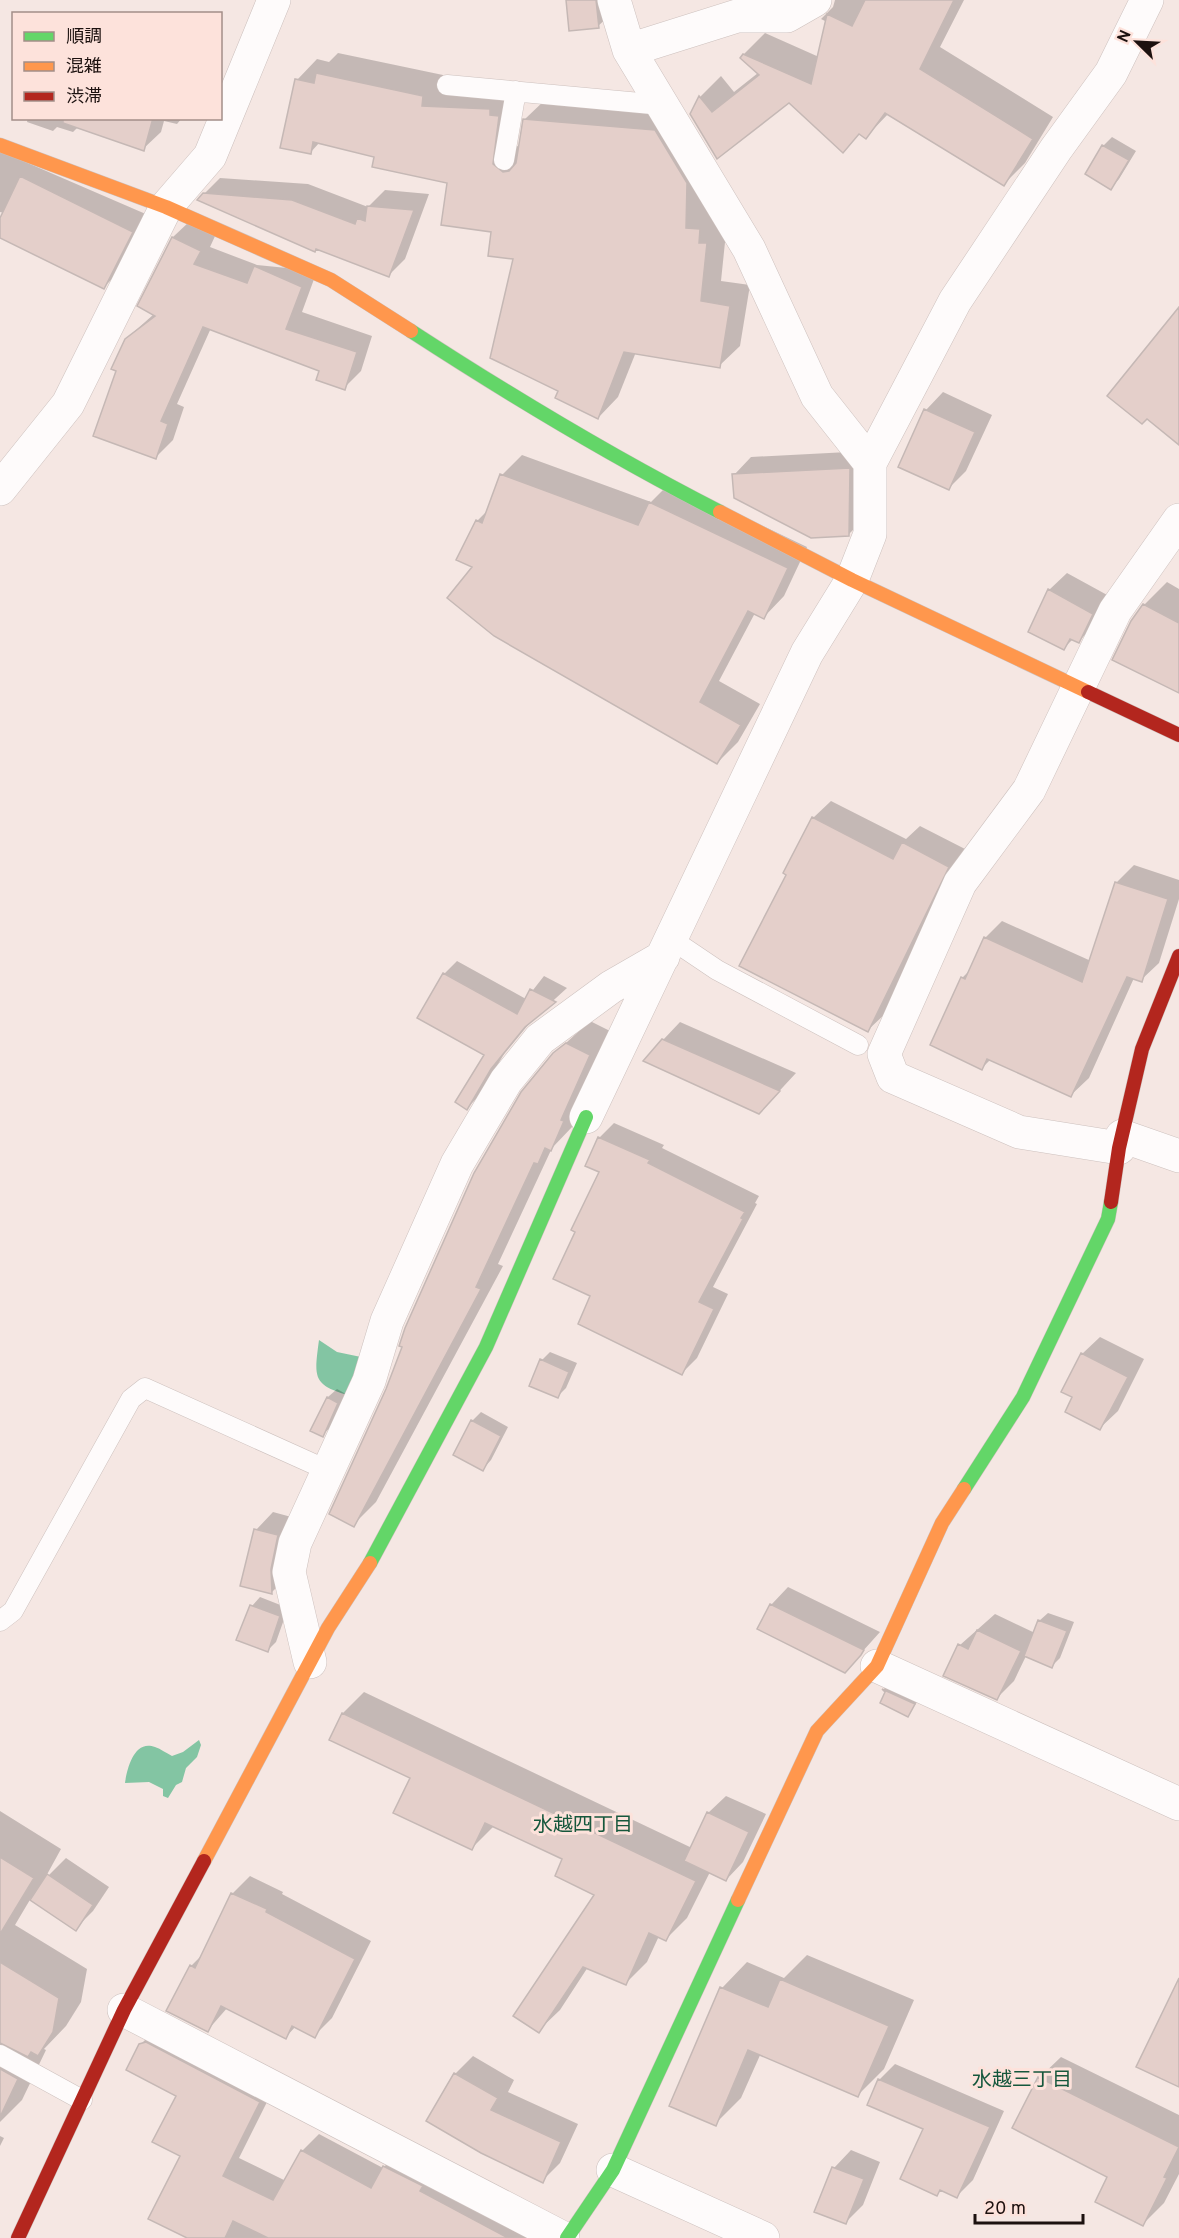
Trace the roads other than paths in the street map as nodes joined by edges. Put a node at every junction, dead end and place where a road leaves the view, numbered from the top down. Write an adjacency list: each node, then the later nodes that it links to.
1 (274, 0): 11 (street)
2 (614, 0): 5 (street)
3 (815, 0): 5 (street)
4 (1147, 0): 12 (street)
5 (629, 50): 8 (street)
6 (447, 85): 7 (lane)
7 (516, 92): 8 (lane); 10 (lane)
8 (662, 105): 12 (street)
9 (0, 145): 11 (street)
10 (504, 160)
11 (166, 207): 13 (street); 15 (street)
12 (870, 463): 15 (street)
13 (0, 489)
14 (1179, 520): 16 (street)
15 (852, 580): 16 (street); 18 (street)
16 (1078, 687): 17 (street); 23 (street)
17 (1179, 735)
18 (667, 948): 21 (lane); 22 (street); 25 (street)
19 (1179, 956): 20 (street)
20 (1173, 991): 23 (street)
21 (858, 1045)
22 (586, 1118): 27 (street)
23 (1120, 1142): 24 (street); 28 (street)
24 (1179, 1156)
25 (327, 1470): 26 (lane); 27 (street)
26 (0, 1621)
27 (310, 1662): 30 (street)
28 (877, 1666): 29 (street); 33 (street)
29 (1179, 1804)
30 (124, 2010): 32 (street); 35 (street)
31 (0, 2055): 32 (lane)
32 (82, 2100): 34 (street)
33 (613, 2170): 35 (street); 36 (street)
34 (18, 2238)
35 (565, 2238)
36 (763, 2238)

